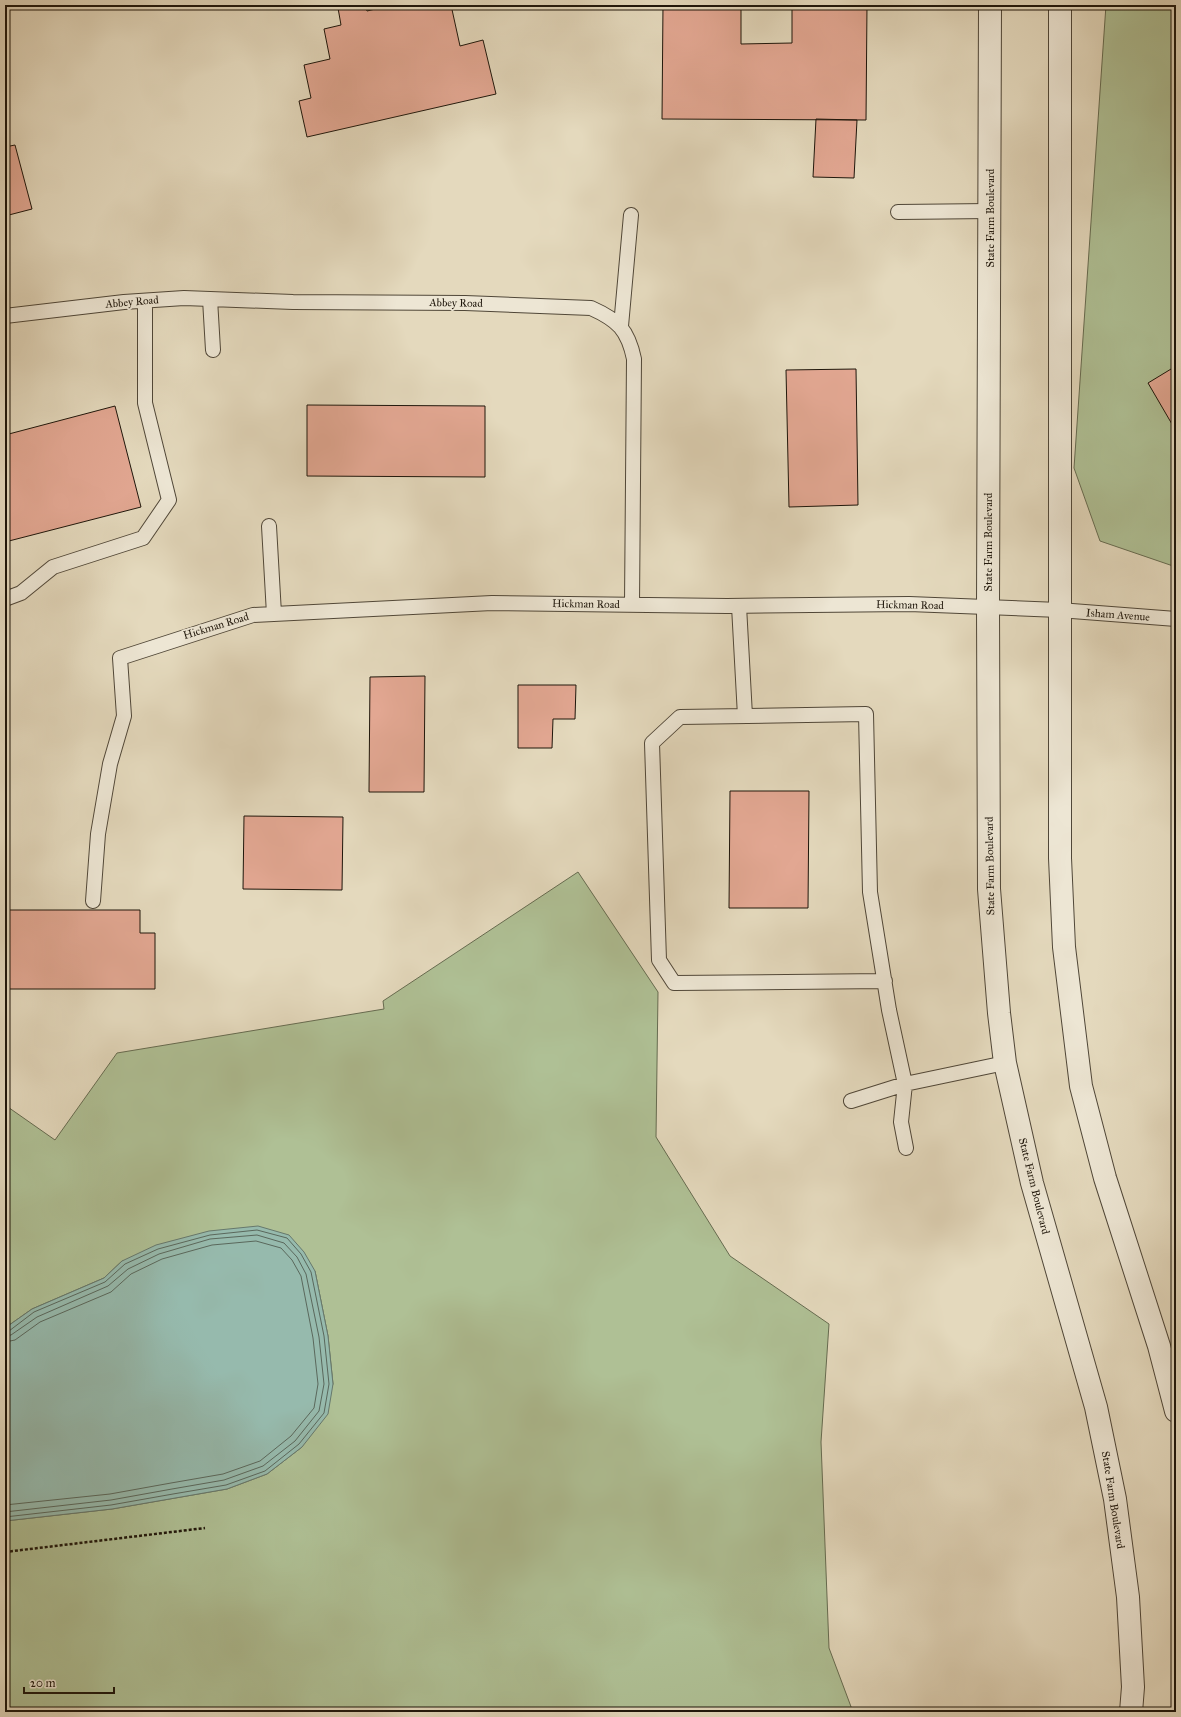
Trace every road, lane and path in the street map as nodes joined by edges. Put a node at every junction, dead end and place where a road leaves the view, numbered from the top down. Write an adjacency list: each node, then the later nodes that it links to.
1 (990, 5): 4 (street, State Farm Boulevard)
2 (1060, 5): 16 (street)
3 (898, 212): 4 (lane)
4 (990, 212): 15 (street, State Farm Boulevard)
5 (631, 215): 9 (lane)
6 (210, 299): 7 (lane, Abbey Road); 9 (lane, Abbey Road); 10 (lane)
7 (145, 301): 8 (lane, Abbey Road); 12 (lane)
8 (5, 316)
9 (621, 326): 13 (lane, Abbey Road)
10 (213, 350)
11 (269, 526): 17 (lane)
12 (5, 599)
13 (632, 605): 14 (lane, Hickman Road); 17 (lane, Hickman Road)
14 (739, 606): 15 (lane, Hickman Road); 19 (lane)
15 (988, 607): 16 (lane, Hickman Road); 22 (street, State Farm Boulevard)
16 (1059, 610): 18 (lane, Isham Avenue); 26 (street)
17 (274, 614): 20 (lane, Hickman Road)
18 (1176, 619)
19 (745, 716): 21 (lane); 21 (lane)
20 (93, 901)
21 (885, 981): 23 (lane)
22 (1005, 1063): 23 (lane); 29 (street, State Farm Boulevard)
23 (905, 1084): 24 (lane); 25 (lane)
24 (851, 1101)
25 (906, 1148)
26 (1176, 1411)
27 (205, 1528): 28 (path)
28 (5, 1552)
29 (1131, 1712)

